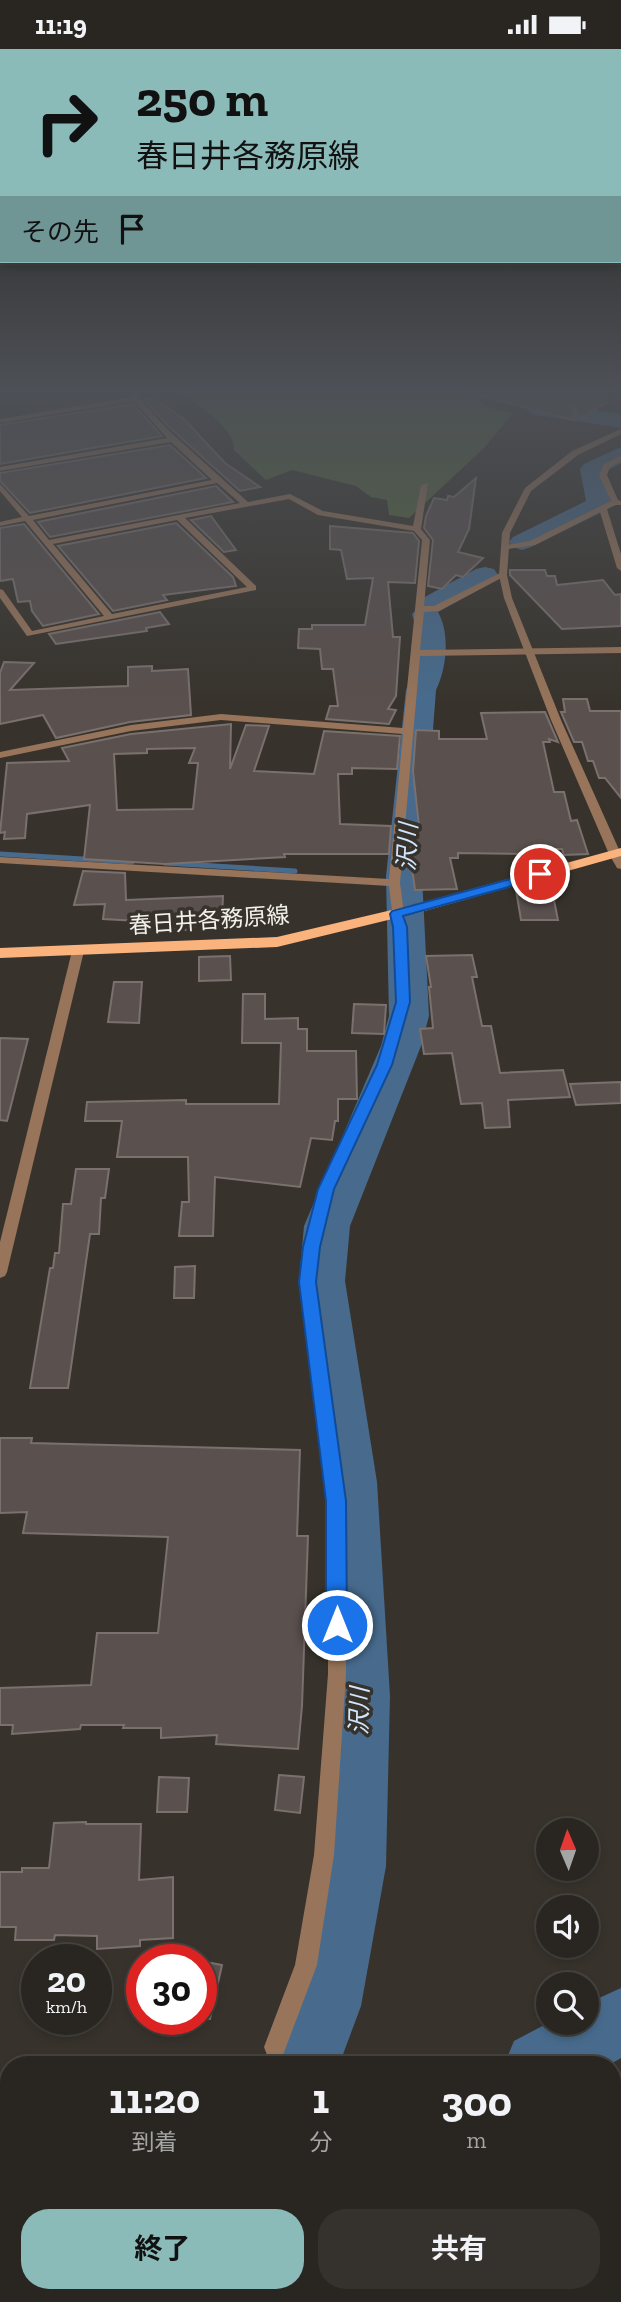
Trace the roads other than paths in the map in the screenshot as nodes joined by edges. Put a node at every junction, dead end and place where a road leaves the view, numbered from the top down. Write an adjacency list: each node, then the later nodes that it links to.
1 (6, 494): 10 (street)
2 (151, 494): 10 (street)
3 (234, 494): 7 (street)
4 (423, 494): 12 (street)
5 (526, 494): 14 (street)
6 (618, 503): 8 (street)
7 (246, 504): 9 (street); 12 (street)
8 (603, 509): 14 (street); 15 (street)
9 (179, 517): 13 (street); 19 (street)
10 (25, 519): 11 (street); 13 (street)
11 (0, 524)
12 (417, 529): 18 (street)
13 (49, 542): 19 (street)
14 (504, 548): 16 (street)
15 (621, 568)
16 (503, 575): 18 (street); 21 (street)
17 (0, 592): 19 (street)
18 (418, 608): 22 (street)
19 (109, 617)
20 (621, 650): 21 (street)
21 (529, 652): 22 (street); 25 (street)
22 (415, 653): 23 (street)
23 (406, 731): 24 (street); 27 (street)
24 (0, 755)
25 (619, 857): 28 (main road, 春日井各務原線)
26 (0, 860): 27 (street)
27 (394, 883): 28 (street)
28 (396, 914): 29 (main road, 春日井各務原線); 32 (street)
29 (78, 951): 30 (main road, 春日井各務原線); 31 (street)
30 (0, 953)
31 (0, 1272)
32 (275, 2047)

